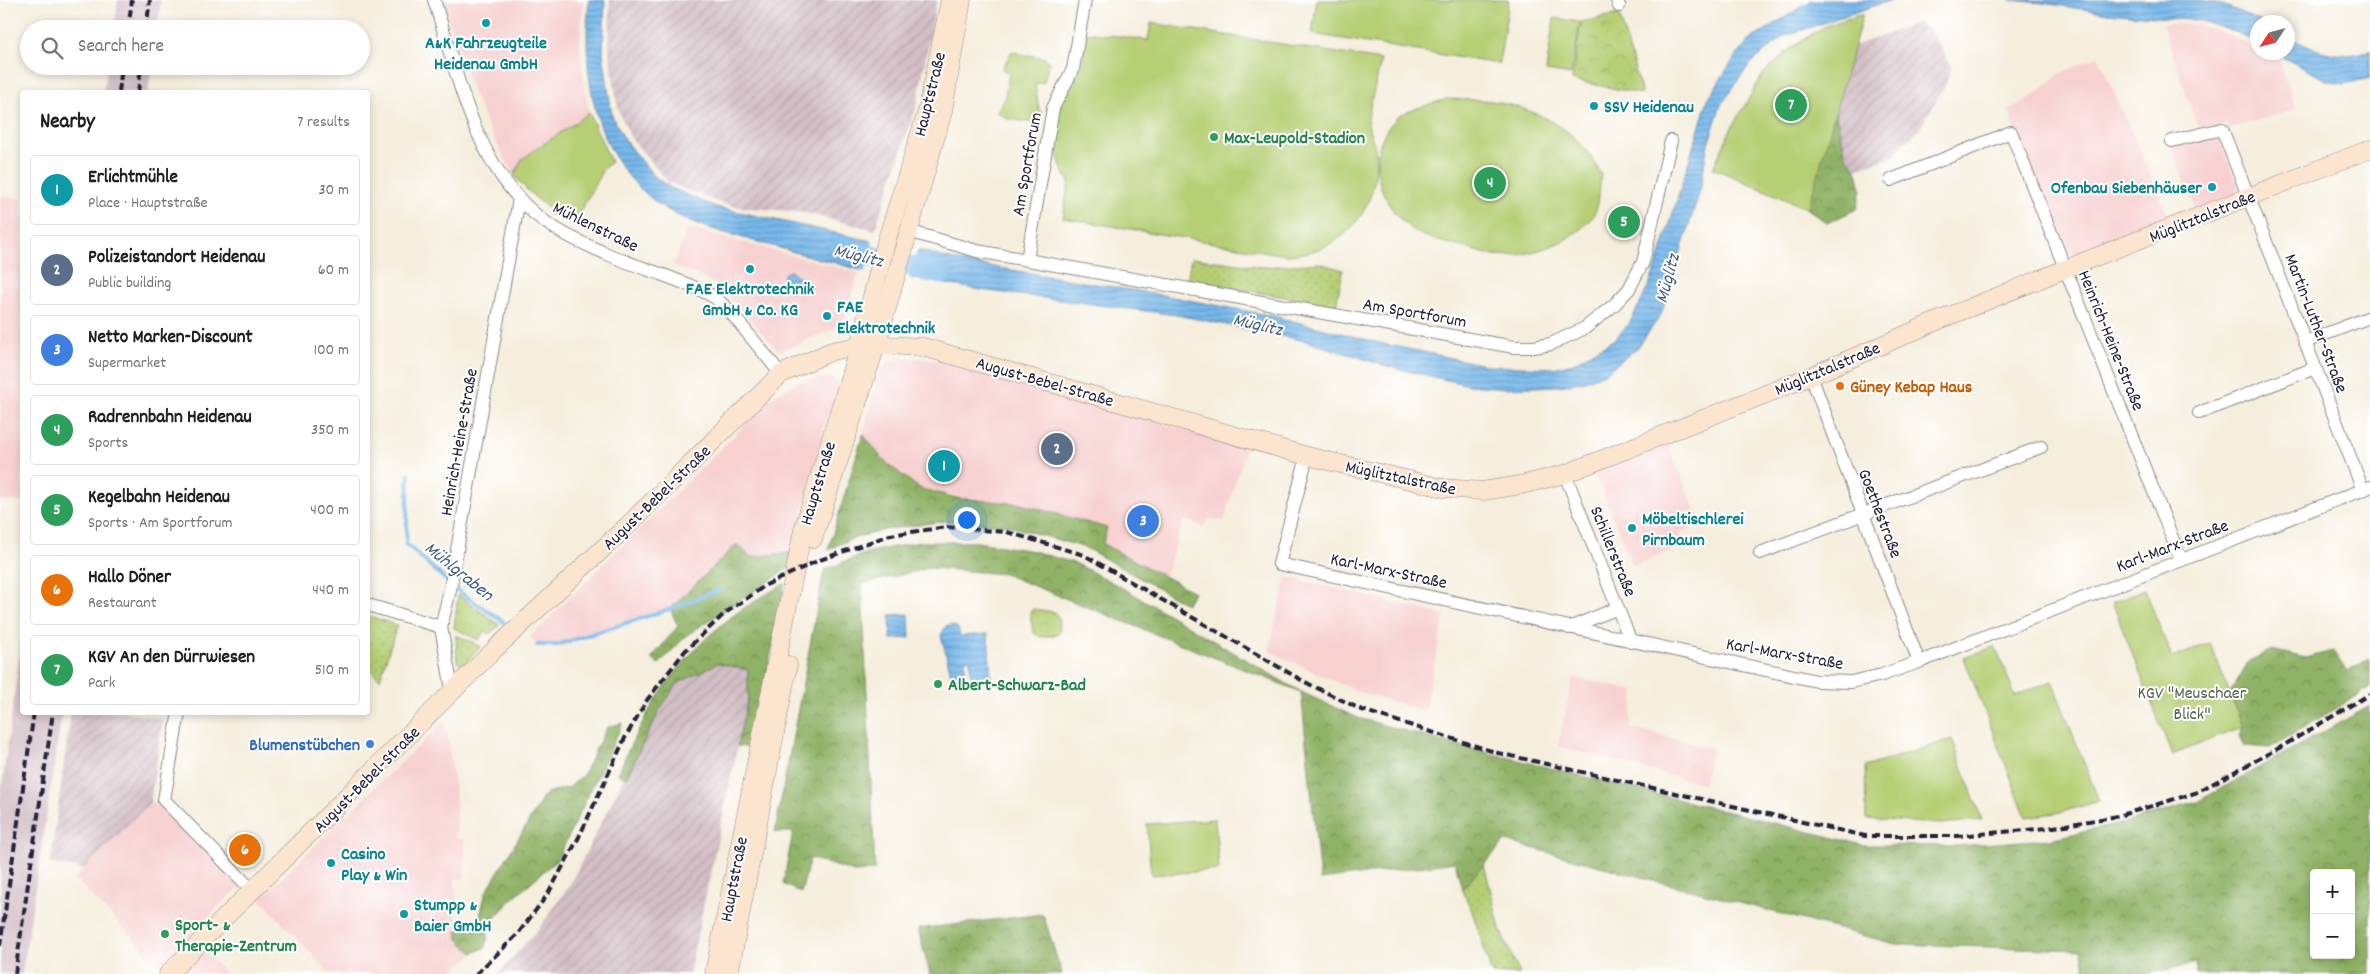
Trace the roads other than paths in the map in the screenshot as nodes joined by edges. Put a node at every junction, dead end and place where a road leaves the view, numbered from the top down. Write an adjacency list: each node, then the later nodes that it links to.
1 (434, 0): 10 (street, Mühlenstraße)
2 (950, 0): 17 (main road, Hauptstraße)
3 (962, 0): 11 (main road, Hauptstraße)
4 (1085, 0): 12 (street, Am Sportforum)
5 (1670, 141): 12 (street, Am Sportforum)
6 (2172, 141): 9 (street, Martin-Luther-Straße)
7 (2370, 149): 9 (main road, Müglitztalstraße)
8 (1890, 180): 13 (street, Heinrich-Heine-Straße)
9 (2250, 197): 13 (main road, Müglitztalstraße); 15 (street, Martin-Luther-Straße)
10 (520, 199): 19 (street, Mühlenstraße); 32 (street, Heinrich-Heine-Straße)
11 (907, 238): 12 (street, Am Sportforum); 16 (main road, Hauptstraße)
12 (1027, 260)
13 (2065, 269): 20 (main road, Müglitztalstraße); 29 (street, Heinrich-Heine-Straße)
14 (2370, 317): 15 (street)
15 (2305, 342): 18 (street, Martin-Luther-Straße)
16 (877, 343): 17 (main road, August-Bebel-Straße); 22 (main road, August-Bebel-Straße); 41 (main road, Hauptstraße)
17 (859, 346): 19 (main road, August-Bebel-Straße); 40 (main road, Hauptstraße)
18 (2315, 368): 21 (street); 26 (street, Martin-Luther-Straße)
19 (781, 374): 36 (main road, August-Bebel-Straße)
20 (1811, 376): 25 (main road, Müglitztalstraße); 27 (street, Goethestraße)
21 (2199, 413)
22 (1269, 445): 24 (main road, Müglitztalstraße)
23 (2041, 447): 27 (street)
24 (1307, 456): 25 (main road, Müglitztalstraße); 33 (street, Karl-Marx-Straße)
25 (1565, 474): 31 (street, Schillerstraße)
26 (2366, 488): 29 (street, Karl-Marx-Straße)
27 (1863, 514): 28 (street); 35 (street, Goethestraße)
28 (1760, 553)
29 (2181, 560): 35 (street, Karl-Marx-Straße)
30 (370, 606): 32 (street)
31 (1618, 608): 33 (street); 34 (street, Schillerstraße)
32 (441, 627): 36 (street, Heinrich-Heine-Straße)
33 (1568, 628): 34 (street, Karl-Marx-Straße)
34 (1631, 642): 35 (street, Karl-Marx-Straße)
35 (1919, 662)
36 (456, 689): 38 (main road, August-Bebel-Straße)
37 (178, 715): 38 (street)
38 (252, 891): 39 (main road, August-Bebel-Straße)
39 (168, 974)
40 (714, 974)
41 (729, 974)

